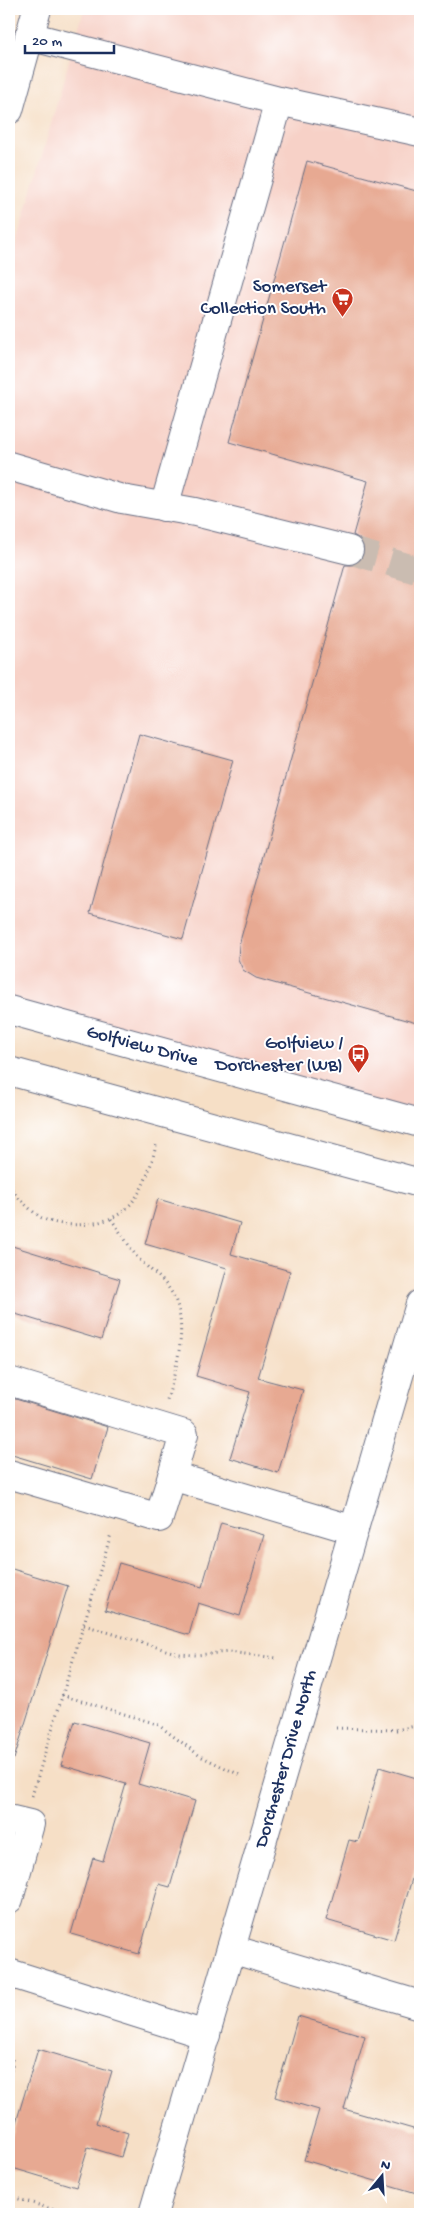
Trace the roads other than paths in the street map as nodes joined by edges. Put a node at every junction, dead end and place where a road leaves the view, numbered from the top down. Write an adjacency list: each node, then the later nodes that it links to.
1 (37, 9): 2 (street)
2 (30, 36): 3 (street); 4 (street)
3 (279, 101): 5 (street); 7 (street)
4 (9, 110)
5 (420, 132)
6 (9, 466): 7 (street)
7 (164, 507): 8 (street)
8 (349, 550)
9 (9, 1010): 11 (street, Golfview Drive)
10 (9, 1071): 12 (street)
11 (420, 1123)
12 (420, 1183)
13 (420, 1304): 17 (street, Dorchester Drive North)
14 (9, 1381): 16 (street)
15 (9, 1474): 16 (street)
16 (172, 1476): 17 (street)
17 (354, 1530): 20 (street, Dorchester Drive North)
18 (9, 1818): 19 (street)
19 (9, 1899)
20 (231, 1949): 22 (street); 23 (street, Dorchester Drive North)
21 (9, 1973): 23 (street)
22 (420, 2005)
23 (206, 2035): 24 (street, Dorchester Drive North)
24 (153, 2214)

